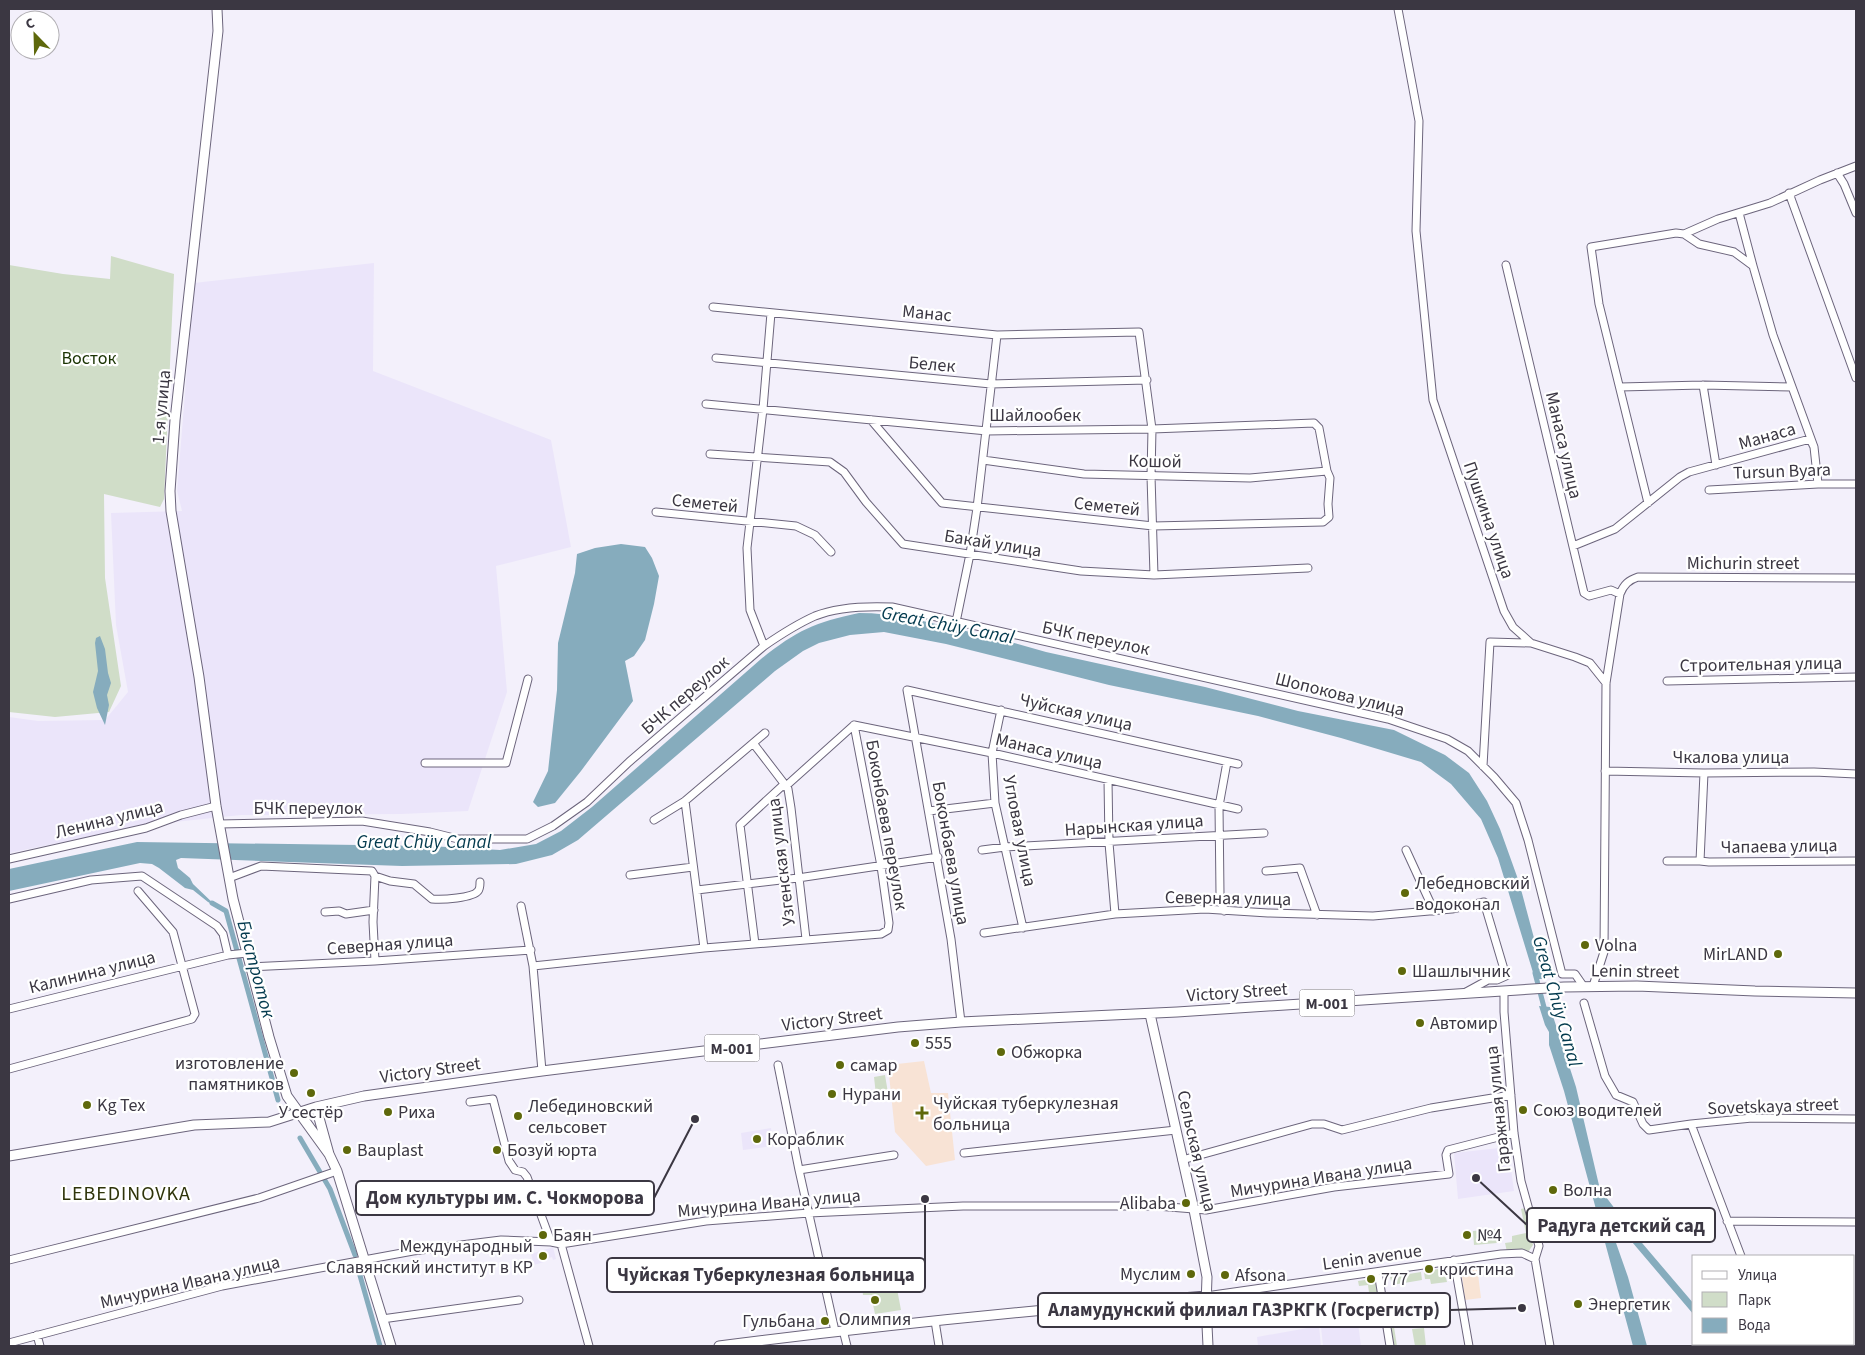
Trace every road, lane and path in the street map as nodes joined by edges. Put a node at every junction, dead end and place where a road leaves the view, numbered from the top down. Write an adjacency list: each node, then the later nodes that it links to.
1 (217, 9): 75 (main road, 1-я улица)
2 (1398, 9): 50 (street, Пушкина улица)
3 (1856, 166): 4 (street)
4 (1837, 173): 5 (street); 7 (street)
5 (1789, 193): 6 (street); 16 (street)
6 (1739, 213): 8 (street); 10 (street)
7 (1856, 213)
8 (1684, 234): 10 (street); 21 (street)
9 (1506, 265): 42 (street, Манаса улица)
10 (1753, 266): 20 (street)
11 (713, 307): 12 (street, Манас)
12 (771, 313): 13 (street, Манас); 15 (street)
13 (997, 335): 17 (street, Манас); 18 (street)
14 (716, 358): 15 (street, Белек)
15 (767, 364): 18 (street, Белек); 23 (street)
16 (1856, 378)
17 (1146, 380): 18 (street, Белек); 25 (street)
18 (991, 384): 26 (street)
19 (1703, 385): 20 (street); 21 (street); 31 (street, Манаса)
20 (1792, 386): 27 (street)
21 (1620, 387): 37 (street)
22 (706, 404): 23 (street, Шайлообек)
23 (763, 409): 24 (street, Шайлообек); 29 (street)
24 (871, 420): 26 (street, Шайлообек); 38 (street, Семетей)
25 (1152, 429): 26 (street, Шайлообек); 32 (street, Шайлообек); 33 (street)
26 (987, 431): 30 (street)
27 (1810, 439): 31 (street, Манаса); 34 (street, Манаса)
28 (710, 454): 29 (street, Бакай улица)
29 (756, 457): 40 (street); 44 (street, Бакай улица)
30 (983, 460): 33 (street, Кошой); 38 (street)
31 (1716, 465): 37 (street, Манаса)
32 (1327, 471): 33 (street, Кошой); 41 (street, Семетей)
33 (1151, 476): 41 (street)
34 (1818, 484): 35 (street, Tursun Byara); 36 (street, Tursun Byara)
35 (1856, 484)
36 (1709, 490)
37 (1648, 503): 42 (street, Манаса)
38 (977, 508): 41 (street, Семетей); 44 (street)
39 (656, 512): 40 (street, Семетей)
40 (750, 523): 43 (street, Семетей); 51 (street)
41 (1153, 526): 46 (street)
42 (1573, 546): 48 (street, Манаса улица)
43 (831, 552)
44 (970, 554): 46 (street, Бакай улица); 49 (street)
45 (1308, 568): 46 (street, Бакай улица)
46 (1154, 575)
47 (1856, 578): 48 (street, Michurin street)
48 (1622, 590): 56 (street)
49 (956, 622): 51 (street, БЧК переулок); 52 (street, БЧК переулок)
50 (1531, 644): 56 (street, Пушкина улица); 67 (street)
51 (764, 646): 80 (street, БЧК переулок)
52 (1180, 671): 67 (street, Шопокова улица)
53 (1856, 677): 55 (street, Строительная улица)
54 (528, 679): 65 (street)
55 (1666, 681)
56 (1606, 683): 68 (street)
57 (907, 690): 58 (street, Чуйская улица); 61 (street, Боконбаева улица)
58 (1001, 710): 63 (street, Угловая улица); 64 (street, Чуйская улица)
59 (854, 724): 61 (street, Манаса улица); 72 (street); 92 (street, Боконбаева переулок)
60 (765, 733): 62 (street)
61 (915, 738): 63 (street, Манаса улица); 78 (street, Боконбаева улица)
62 (753, 743): 72 (street); 73 (street)
63 (992, 753): 71 (street, Манаса улица); 74 (street, Угловая улица)
64 (1227, 762): 66 (street, Чуйская улица); 76 (street)
65 (425, 763)
66 (1238, 764)
67 (1483, 766): 122 (street, Шопокова улица)
68 (1606, 771): 69 (street, Чкалова улица); 122 (street)
69 (1704, 773): 70 (street, Чкалова улица); 91 (street, Чапаева улица)
70 (1856, 774)
71 (1108, 780): 76 (street, Манаса улица); 83 (street)
72 (784, 787): 98 (street, Узгенская улица); 100 (street)
73 (685, 801): 79 (street); 93 (street)
74 (995, 803): 78 (street); 84 (street, Угловая улица)
75 (216, 806): 80 (main road, 1-я улица); 88 (street, Ленина улица)
76 (1219, 806): 77 (street, Манаса улица); 82 (street)
77 (1238, 809)
78 (929, 811): 87 (street, Боконбаева улица)
79 (654, 820)
80 (219, 824): 97 (main road, 1-я улица)
81 (1264, 833): 82 (street, Нарынская улица)
82 (1219, 834): 83 (street, Нарынская улица); 106 (street)
83 (1109, 843): 84 (street, Нарынская улица); 109 (street)
84 (1005, 847): 85 (street, Нарынская улица); 111 (street, Угловая улица)
85 (982, 850)
86 (1406, 850): 107 (street)
87 (938, 857): 92 (street); 130 (street, Боконбаева улица)
88 (9, 859)
89 (1856, 860): 91 (street, Чапаева улица)
90 (1667, 861): 91 (street)
91 (1700, 861)
92 (881, 866): 98 (street); 113 (street, Боконбаева переулок)
93 (693, 867): 95 (street); 101 (street)
94 (1266, 871): 110 (street)
95 (630, 875)
96 (375, 876): 97 (street); 99 (street); 105 (street)
97 (229, 878): 117 (main road)
98 (798, 878): 100 (street); 113 (street, Узгенская улица)
99 (480, 882)
100 (747, 884): 101 (street); 114 (street)
101 (697, 890): 115 (street)
102 (138, 891): 120 (street, Калинина улица)
103 (9, 898): 117 (street)
104 (521, 906): 116 (street)
105 (374, 910): 108 (street); 118 (street)
106 (1224, 911): 109 (street, Северная улица); 110 (street, Северная улица)
107 (1434, 911): 110 (street, Северная улица); 126 (street, Северная улица)
108 (325, 912)
109 (1115, 914): 111 (street, Северная улица)
110 (1317, 915)
111 (1023, 928): 112 (street, Северная улица)
112 (984, 933)
113 (806, 939): 114 (street)
114 (755, 944): 115 (street)
115 (704, 948): 119 (street)
116 (531, 950): 118 (street, Северная улица); 119 (street)
117 (237, 954): 120 (street, Калинина улица); 121 (main road)
118 (375, 961): 121 (street, Северная улица)
119 (533, 966): 133 (street)
120 (183, 967): 128 (street, Калинина улица); 132 (street, Калинина улица)
121 (251, 967): 137 (main road)
122 (1588, 986): 123 (main road, Lenin street / М-001); 125 (main road, Lenin street / М-001)
123 (1518, 990): 124 (main road, Victory Street / М-001)
124 (1504, 991): 126 (main road, Victory Street / М-001); 134 (street, Гаражная улица)
125 (1856, 992)
126 (1464, 994): 129 (main road, Victory Street / М-001)
127 (1584, 1003): 139 (street, Sovetskaya street)
128 (9, 1009)
129 (1150, 1014): 130 (main road, Victory Street / М-001); 140 (main road, Сельская улица)
130 (961, 1022): 133 (main road, Victory Street / М-001)
131 (778, 1065): 147 (street)
132 (9, 1069)
133 (542, 1071): 136 (main road, Victory Street / М-001)
134 (1511, 1095): 141 (street, Гаражная улица); 146 (street)
135 (470, 1102): 153 (street)
136 (316, 1107): 137 (main road, Victory Street / М-001); 143 (main road)
137 (299, 1112): 143 (main road); 145 (main road, Victory Street / М-001)
138 (1856, 1119): 139 (street, Sovetskaya street)
139 (1691, 1124): 151 (street)
140 (1176, 1130): 142 (street); 146 (main road, Сельская улица)
141 (1514, 1133): 149 (street, Мичурина Ивана улица); 155 (street, Гаражная улица)
142 (964, 1153)
143 (329, 1154): 148 (main road)
144 (894, 1155): 147 (street)
145 (9, 1156)
146 (1182, 1160): 149 (main road, Сельская улица)
147 (799, 1170): 150 (street)
148 (337, 1171): 157 (street); 158 (main road)
149 (1194, 1210): 150 (street, Мичурина Ивана улица); 161 (main road, Сельская улица)
150 (809, 1213): 154 (street, Мичурина Ивана улица); 165 (street)
151 (1727, 1221): 152 (street); 156 (street)
152 (1856, 1222)
153 (552, 1242): 154 (street, Мичурина Ивана улица); 158 (street, Мичурина Ивана улица)
154 (561, 1244): 170 (street)
155 (1537, 1255): 159 (street, Lenin avenue); 177 (street, Гаражная улица)
156 (1741, 1255)
157 (9, 1260)
158 (365, 1260): 163 (main road); 166 (street, Мичурина Ивана улица)
159 (1454, 1260): 160 (street, Lenin avenue); 176 (street)
160 (1378, 1272): 161 (street, Lenin avenue); 175 (street)
161 (1206, 1296): 164 (main road); 174 (main road, Сельская улица)
162 (519, 1300): 163 (street)
163 (382, 1319): 169 (main road)
164 (935, 1321): 165 (main road); 173 (street)
165 (839, 1331): 171 (main road); 172 (street)
166 (37, 1335): 167 (street, Мичурина Ивана улица); 168 (street)
167 (9, 1343)
168 (40, 1346)
169 (391, 1346)
170 (590, 1346)
171 (719, 1346)
172 (847, 1346)
173 (939, 1346)
174 (1208, 1346)
175 (1390, 1346)
176 (1469, 1346)
177 (1550, 1346)

